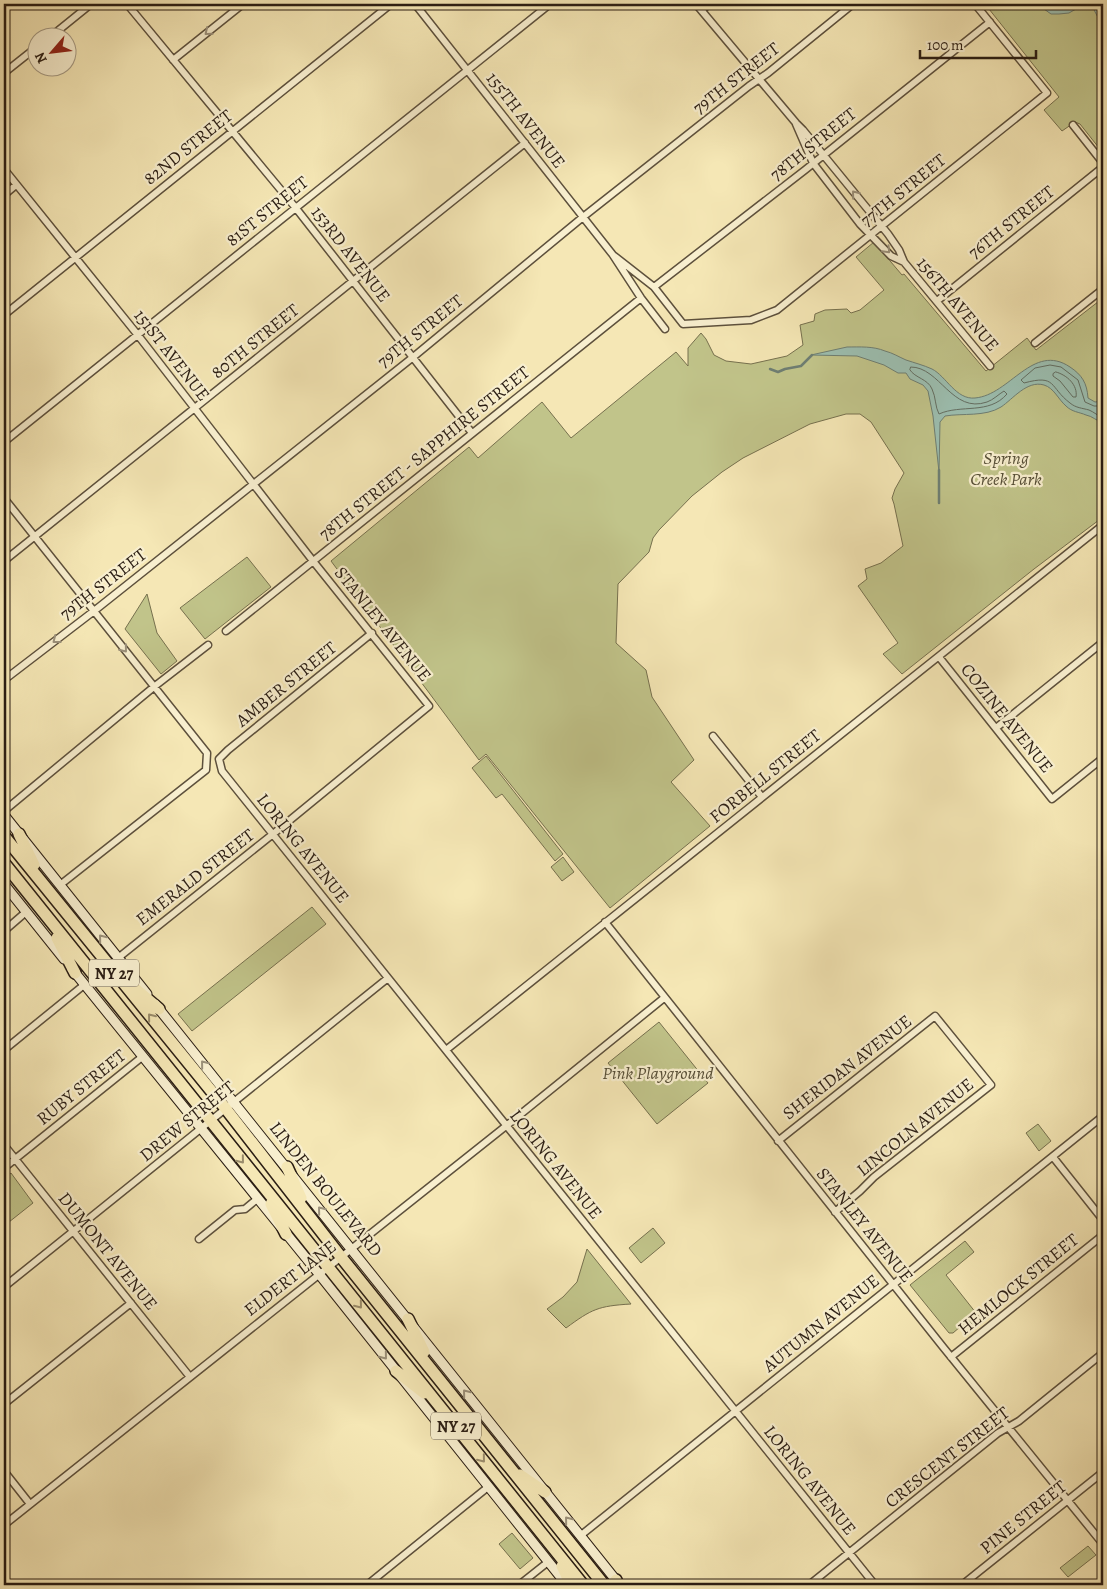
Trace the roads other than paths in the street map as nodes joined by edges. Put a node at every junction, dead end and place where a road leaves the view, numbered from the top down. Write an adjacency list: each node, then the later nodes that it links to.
1 (91, 4): 13 (street)
2 (127, 4): 15 (street, 153RD AVENUE)
3 (243, 4): 15 (street, one-way to 15)
4 (391, 4): 21 (street, 82ND STREET)
5 (415, 4): 16 (street, 155TH AVENUE)
6 (550, 4): 16 (street, 81ST STREET)
7 (696, 4): 11 (street, 156TH AVENUE)
8 (710, 4): 11 (street)
9 (853, 4): 18 (street, 79TH STREET)
10 (975, 4): 12 (street)
11 (701, 10): 18 (street, 156TH AVENUE)
12 (990, 22): 23 (street, 78TH STREET); 31 (street, 77TH STREET)
13 (61, 28)
14 (28, 54): 17 (street)
15 (173, 60): 21 (street, 153RD AVENUE)
16 (467, 70): 22 (street, 155TH AVENUE); 29 (street, 81ST STREET)
17 (4, 73)
18 (759, 79): 19 (street, 156TH AVENUE); 30 (street, 79TH STREET)
19 (796, 123): 23 (street, 156TH AVENUE); 24 (street, 156TH AVENUE)
20 (1073, 125): 25 (street)
21 (232, 130): 29 (street, 153RD AVENUE); 34 (street, 82ND STREET)
22 (524, 143): 30 (street, 155TH AVENUE); 36 (street, 80TH STREET)
23 (823, 154): 24 (street, 78TH STREET); 31 (street, 156TH AVENUE, one-way to 23)
24 (813, 163): 32 (street, 156TH AVENUE); 37 (street, 78TH STREET)
25 (1103, 165): 40 (street, 76TH STREET)
26 (4, 169): 27 (street, 151ST AVENUE)
27 (16, 185): 28 (street); 34 (street, 151ST AVENUE)
28 (4, 195)
29 (295, 208): 36 (street, 153RD AVENUE); 44 (street, 81ST STREET)
30 (583, 217): 33 (street, 155TH AVENUE); 46 (street, 79TH STREET)
31 (881, 227): 32 (street, 77TH STREET); 35 (street, 156TH AVENUE)
32 (871, 235): 35 (street, 156TH AVENUE, one-way to 35); 42 (street, 77TH STREET)
33 (613, 255): 37 (street, 155TH AVENUE); 39 (street, 155TH AVENUE)
34 (75, 258): 41 (street, 82ND STREET); 44 (street, 151ST AVENUE)
35 (904, 262): 40 (street, 156TH AVENUE)
36 (353, 281): 46 (street, 153RD AVENUE); 48 (street, 80TH STREET)
37 (654, 287): 42 (street, 155TH AVENUE)
38 (1103, 289): 45 (street)
39 (641, 298): 43 (street); 49 (street, 78TH STREET - SAPPHIRE STREET)
40 (938, 301): 47 (street, 156TH AVENUE)
41 (4, 315)
42 (684, 324)
43 (665, 329)
44 (137, 334): 48 (street, 151ST AVENUE); 50 (street, 81ST STREET)
45 (1035, 343)
46 (412, 358): 49 (street, 153RD AVENUE); 51 (street, 79TH STREET)
47 (990, 366)
48 (194, 408): 51 (street, 151ST AVENUE); 54 (street, 80TH STREET)
49 (472, 433): 56 (street, 78TH STREET - SAPPHIRE STREET)
50 (4, 442)
51 (253, 484): 56 (street, 151ST AVENUE); 57 (street, 79TH STREET)
52 (4, 498): 54 (street)
53 (1103, 526): 62 (street, FORBELL STREET)
54 (35, 537): 55 (street, 80TH STREET); 57 (street)
55 (4, 561)
56 (314, 561): 58 (street, 78TH STREET - SAPPHIRE STREET); 59 (street, STANLEY AVENUE)
57 (94, 611): 63 (street, 79TH STREET, one-way to 63); 64 (street, one-way to 64)
58 (226, 631)
59 (372, 633): 65 (street, STANLEY AVENUE); 69 (street, AMBER STREET)
60 (1103, 642): 66 (street)
61 (208, 645): 64 (street)
62 (939, 657): 66 (street, COZINE AVENUE); 70 (street, FORBELL STREET)
63 (4, 680)
64 (154, 686): 71 (street); 79 (street)
65 (430, 706): 74 (street, EMERALD STREET)
66 (996, 728): 68 (street, COZINE AVENUE)
67 (713, 736): 70 (street)
68 (1103, 758)
69 (219, 759): 74 (street, LORING AVENUE)
70 (762, 797): 82 (street, FORBELL STREET)
71 (4, 811)
72 (4, 815): 73 (street, LINDEN BOULEVARD)
73 (19, 834): 77 (highway); 79 (street, LINDEN BOULEVARD)
74 (273, 834): 84 (street, EMERALD STREET); 87 (street, LORING AVENUE)
75 (4, 836): 77 (highway, LINDEN BOULEVARD / NY 27)
76 (4, 863): 81 (highway, NY 27)
77 (42, 883): 85 (highway, LINDEN BOULEVARD / NY 27)
78 (4, 884): 80 (street)
79 (60, 885): 84 (street, LINDEN BOULEVARD, one-way to 79)
80 (26, 912): 83 (street); 86 (street)
81 (45, 915): 86 (highway); 97 (highway, NY 27)
82 (605, 922): 89 (street, STANLEY AVENUE); 93 (street, FORBELL STREET)
83 (4, 931)
84 (118, 958): 90 (street, LINDEN BOULEVARD)
85 (112, 970): 90 (highway); 95 (highway, LINDEN BOULEVARD / NY 27, one-way to 85)
86 (75, 973): 88 (street)
87 (388, 978): 93 (street, LORING AVENUE); 95 (street, DREW STREET)
88 (84, 985): 92 (street); 94 (street)
89 (664, 998): 98 (street, ELDERT LANE); 100 (street, STANLEY AVENUE)
90 (159, 1009): 95 (street, LINDEN BOULEVARD, one-way to 90)
91 (935, 1016): 100 (street, SHERIDAN AVENUE); 108 (street, LINCOLN AVENUE)
92 (4, 1050)
93 (446, 1050): 98 (street, LORING AVENUE)
94 (142, 1057): 99 (street); 103 (street, RUBY STREET)
95 (230, 1106): 97 (street, DREW STREET); 104 (street, LINDEN BOULEVARD); 109 (highway, LINDEN BOULEVARD / NY 27)
96 (1103, 1116): 102 (street, AUTUMN AVENUE)
97 (210, 1122): 99 (street, DREW STREET); 106 (highway, NY 27, one-way to 106)
98 (506, 1126): 115 (street, ELDERT LANE); 130 (street, LORING AVENUE)
99 (200, 1130): 107 (street); 111 (street, DREW STREET)
100 (778, 1141): 108 (street, STANLEY AVENUE)
101 (4, 1145): 103 (street, DUMONT AVENUE)
102 (1053, 1157): 110 (street); 119 (street, AUTUMN AVENUE)
103 (15, 1159): 105 (street, RUBY STREET); 111 (street, DUMONT AVENUE)
104 (286, 1167): 109 (highway); 115 (street, LINDEN BOULEVARD, one-way to 104)
105 (4, 1168)
106 (261, 1185): 112 (highway); 117 (highway, NY 27)
107 (257, 1199): 112 (street); 114 (street)
108 (835, 1212): 119 (street, STANLEY AVENUE)
109 (310, 1218): 116 (highway, LINDEN BOULEVARD / NY 27)
110 (1103, 1220)
111 (73, 1231): 120 (street, DREW STREET); 121 (street, DUMONT AVENUE)
112 (286, 1234): 118 (street)
113 (1103, 1235): 124 (street, HEMLOCK STREET)
114 (199, 1239)
115 (351, 1248): 116 (street, ELDERT LANE); 122 (street, LINDEN BOULEVARD)
116 (341, 1257): 117 (street, ELDERT LANE); 126 (highway, LINDEN BOULEVARD / NY 27)
117 (328, 1267): 118 (street, ELDERT LANE); 129 (highway, NY 27, one-way to 129)
118 (319, 1274): 125 (street, one-way to 125); 127 (street, ELDERT LANE)
119 (893, 1284): 124 (street, STANLEY AVENUE); 130 (street, AUTUMN AVENUE)
120 (4, 1287)
121 (131, 1303): 127 (street, DUMONT AVENUE); 128 (street)
122 (408, 1319): 126 (highway); 136 (street, LINDEN BOULEVARD, one-way to 122)
123 (1103, 1353): 131 (street, CRESCENT STREET)
124 (951, 1357): 131 (street, STANLEY AVENUE)
125 (396, 1371): 129 (highway); 135 (street)
126 (433, 1372): 132 (highway, LINDEN BOULEVARD / NY 27)
127 (190, 1377): 138 (street, ELDERT LANE)
128 (4, 1404)
129 (438, 1404): 142 (highway, NY 27, one-way to 142)
130 (735, 1411): 140 (street, AUTUMN AVENUE); 143 (street, LORING AVENUE)
131 (1008, 1427): 137 (street, STANLEY AVENUE); 143 (street, CRESCENT STREET)
132 (511, 1469): 136 (highway); 151 (highway, LINDEN BOULEVARD / NY 27)
133 (4, 1471): 138 (street)
134 (1103, 1472): 137 (street, PINE STREET)
135 (488, 1487): 144 (street); 146 (street)
136 (545, 1492): 140 (street, LINDEN BOULEVARD, one-way to 136)
137 (1068, 1500): 141 (street, STANLEY AVENUE); 154 (street, PINE STREET)
138 (30, 1504): 139 (street, ELDERT LANE)
139 (4, 1525)
140 (580, 1536): 145 (street, LINDEN BOULEVARD)
141 (1103, 1544)
142 (554, 1548): 149 (highway); 150 (highway, NY 27)
143 (849, 1553): 152 (street, CRESCENT STREET); 153 (street, LORING AVENUE)
144 (548, 1562): 147 (street); 148 (street)
145 (618, 1584)
146 (366, 1585)
147 (518, 1585)
148 (567, 1585)
149 (571, 1585)
150 (583, 1585)
151 (604, 1585)
152 (809, 1585)
153 (875, 1585)
154 (962, 1585)

